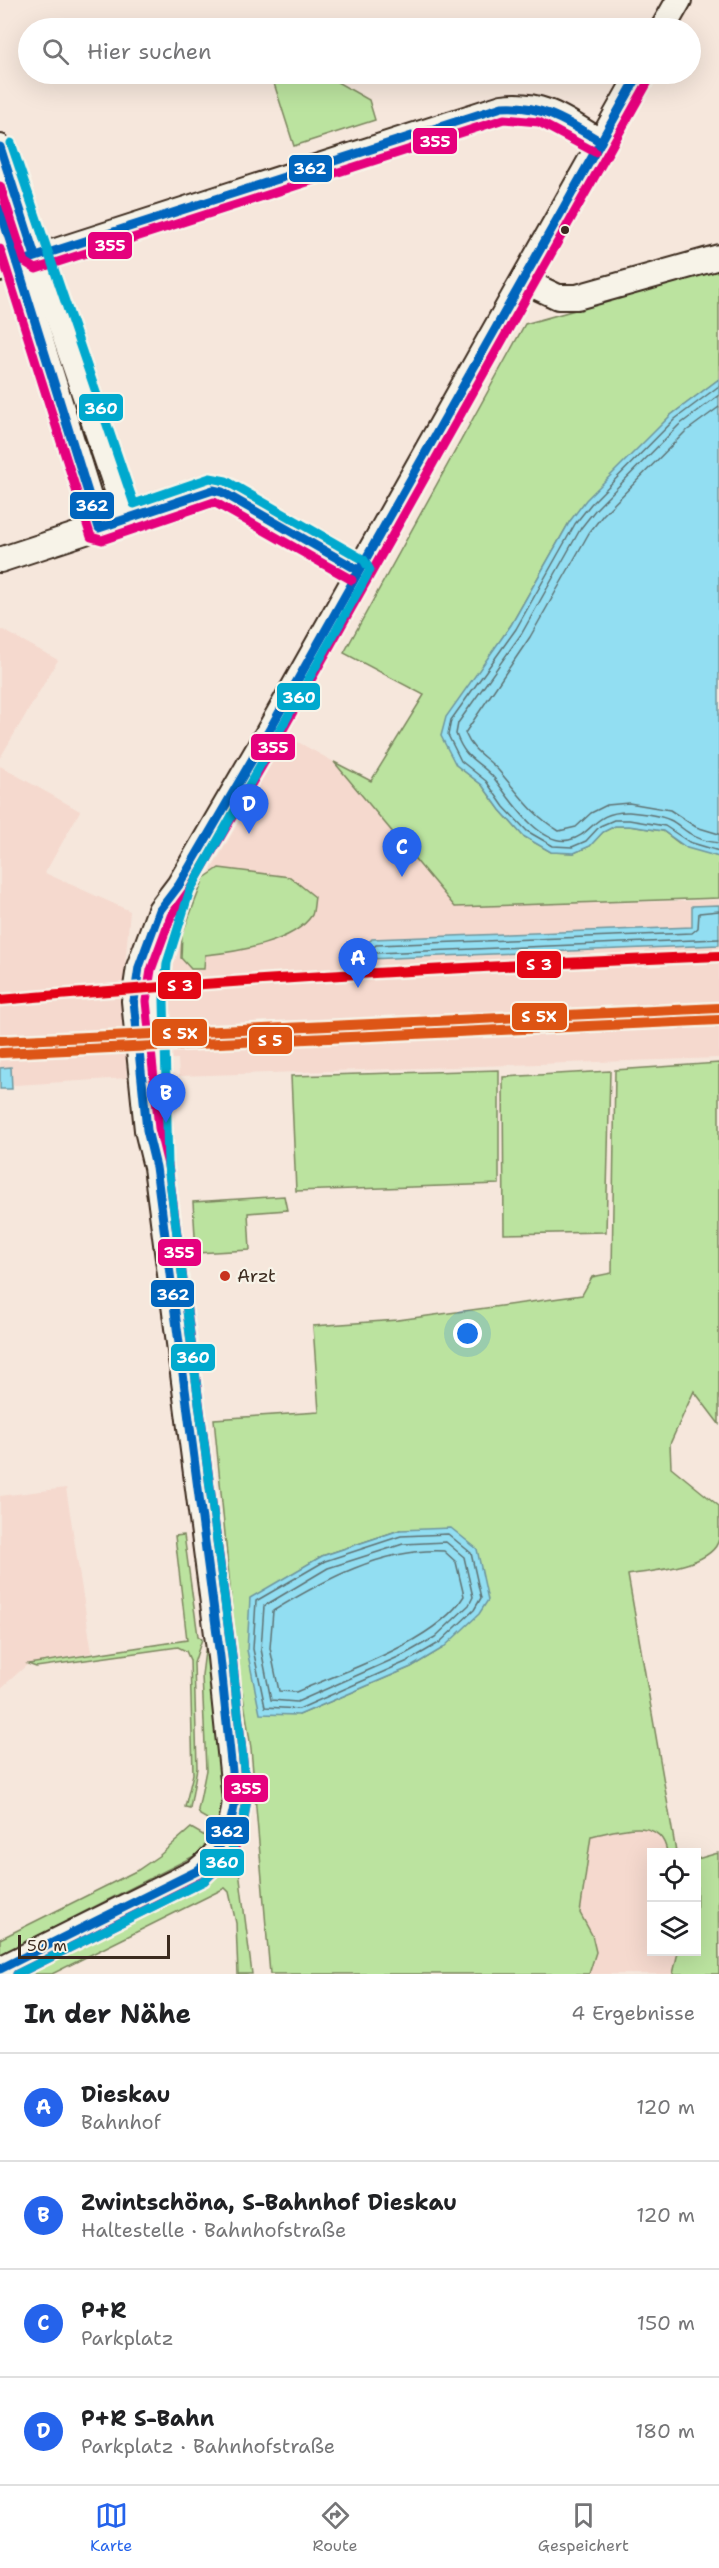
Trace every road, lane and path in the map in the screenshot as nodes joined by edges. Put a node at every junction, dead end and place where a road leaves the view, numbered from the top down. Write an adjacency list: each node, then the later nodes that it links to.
1 (679, 0): 2 (street)
2 (669, 18)
3 (634, 84): 4 (street)
4 (602, 142): 8 (street); 9 (street)
5 (0, 147): 8 (street)
6 (0, 208): 8 (street)
7 (719, 257): 9 (street)
8 (18, 263): 10 (street); 11 (street)
9 (524, 281): 13 (street)
10 (127, 519): 11 (street); 13 (street)
11 (99, 528): 12 (street)
12 (0, 560)
13 (358, 570): 14 (street)
14 (0, 1969)

